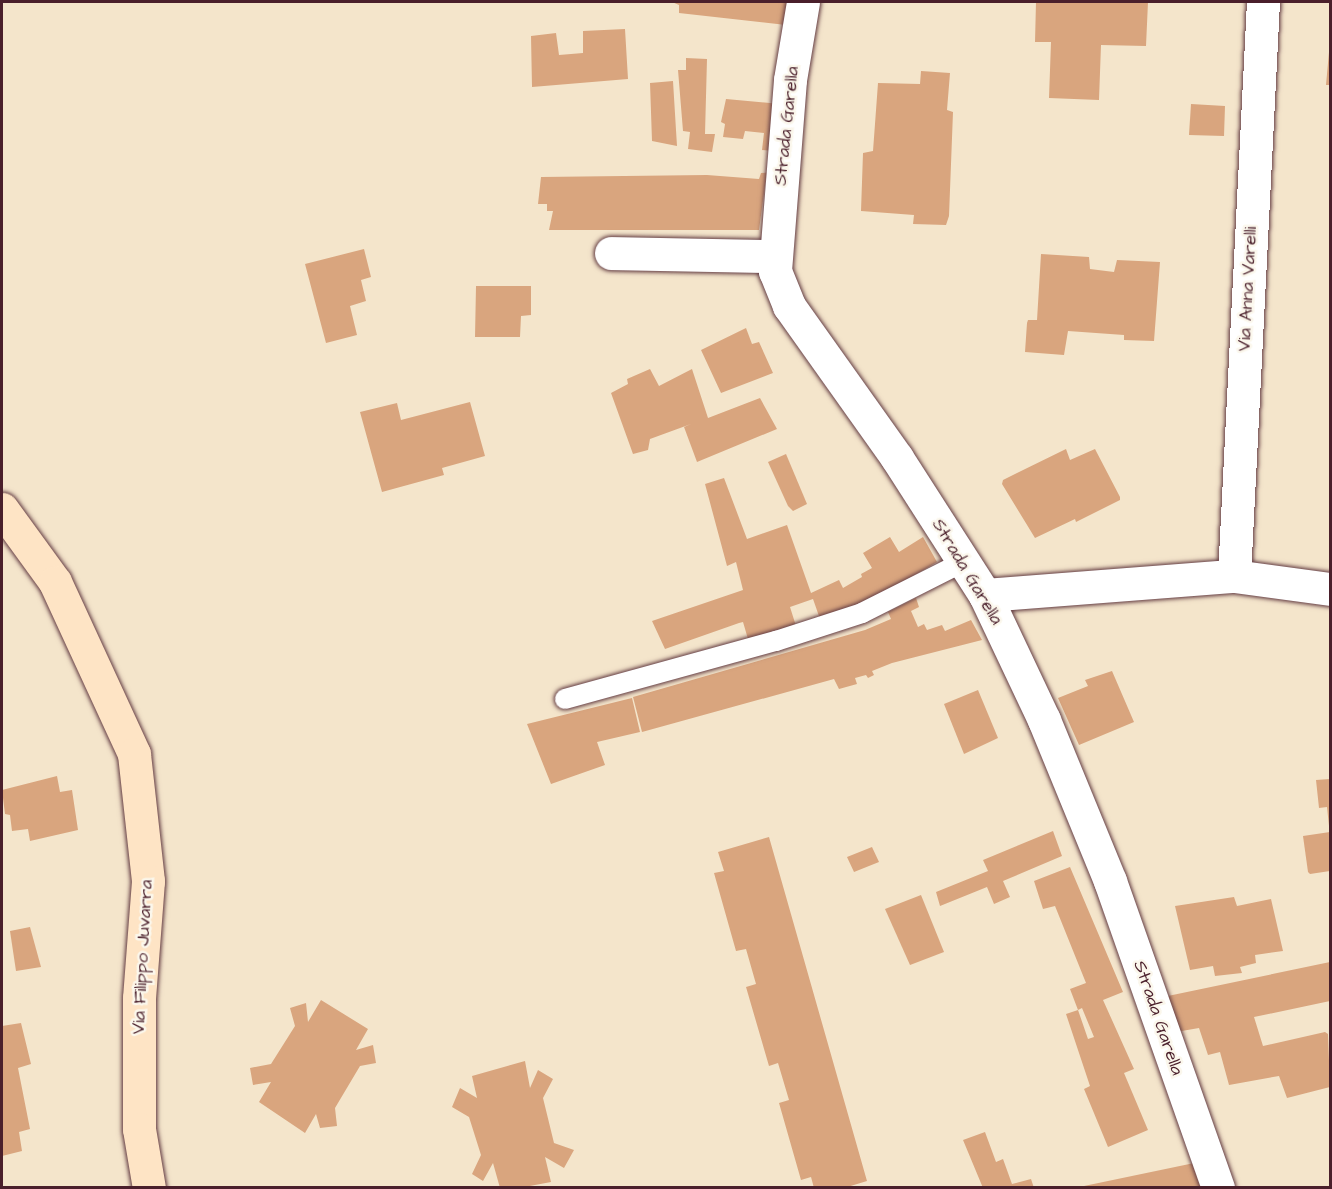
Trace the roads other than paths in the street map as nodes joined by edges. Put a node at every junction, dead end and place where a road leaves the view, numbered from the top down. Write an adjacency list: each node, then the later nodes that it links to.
1 (802, 2): 4 (street, Strada Garella)
2 (1263, 2): 7 (street, Via Anna Varelli)
3 (611, 253): 4 (street)
4 (774, 256): 6 (street, Strada Garella)
5 (2, 509): 11 (main road, Via Filippo Juvarra)
6 (963, 562): 9 (street, Strada Garella); 10 (lane)
7 (1233, 576): 8 (street); 9 (street)
8 (1330, 589)
9 (985, 595): 12 (street, Strada Garella)
10 (566, 699)
11 (149, 1188)
12 (1218, 1188)

